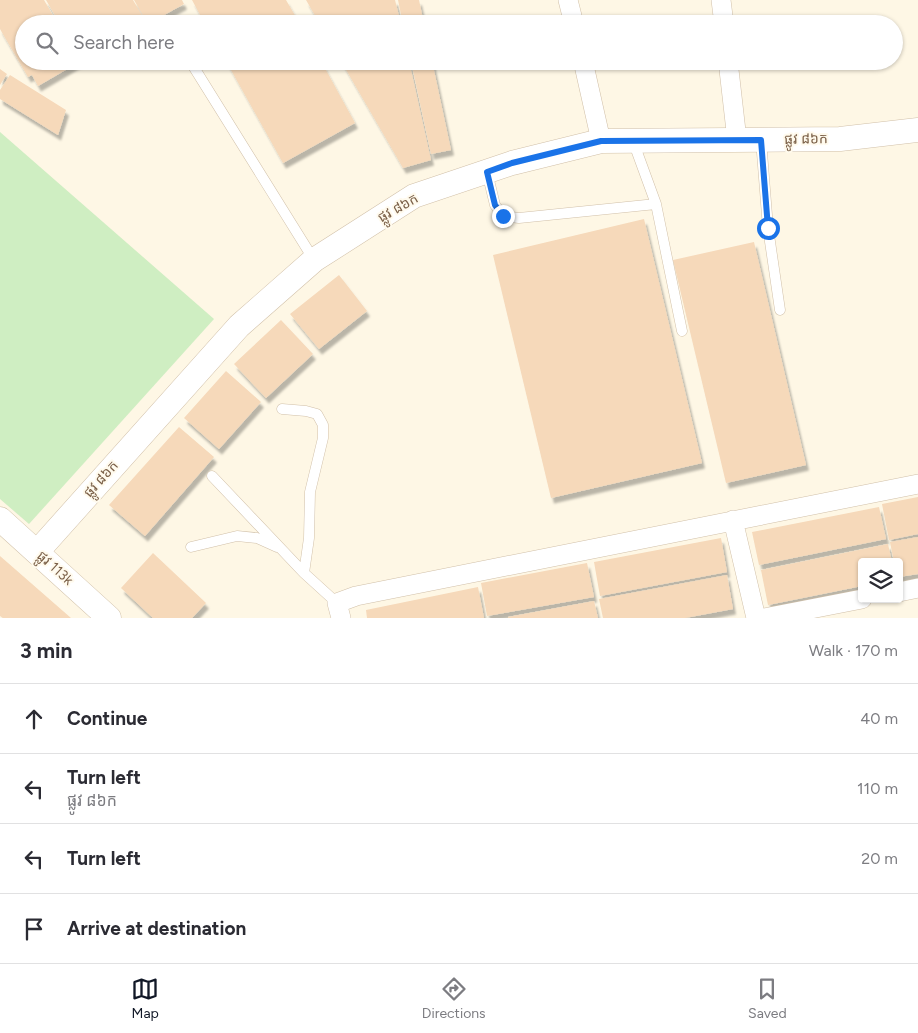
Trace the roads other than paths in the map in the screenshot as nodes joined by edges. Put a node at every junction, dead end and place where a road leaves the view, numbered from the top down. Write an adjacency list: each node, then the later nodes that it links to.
1 (568, 0): 3 (street)
2 (721, 0): 4 (street)
3 (572, 15)
4 (723, 15)
5 (196, 70): 15 (lane)
6 (585, 70): 11 (street)
7 (729, 70): 9 (street)
8 (918, 130): 10 (street, ផ្លូវ ៨៦ក)
9 (737, 140): 10 (street, ផ្លូវ ៨៦ក); 12 (street, ផ្លូវ ៨៦ក)
10 (761, 140): 16 (lane)
11 (601, 141): 12 (street, ផ្លូវ ៨៦ក); 13 (street, ផ្លូវ ៨៦ក)
12 (633, 141): 14 (lane)
13 (487, 172): 14 (lane); 15 (street, ផ្លូវ ៨៦ក)
14 (656, 204): 17 (lane)
15 (314, 260): 25 (street, ផ្លូវ ៨៦ក)
16 (780, 310)
17 (682, 332)
18 (282, 409): 26 (lane)
19 (212, 476): 24 (lane)
20 (918, 484): 22 (street)
21 (0, 520): 25 (street, ផ្លូវ 113k)
22 (733, 520): 30 (street); 32 (street)
23 (191, 548): 24 (lane)
24 (284, 551): 26 (lane)
25 (37, 552): 31 (street, ផ្លូវ 113k)
26 (304, 573): 30 (lane)
27 (918, 588): 28 (street)
28 (903, 591)
29 (858, 600): 33 (street)
30 (339, 611)
31 (109, 618)
32 (756, 618)
33 (764, 618)

